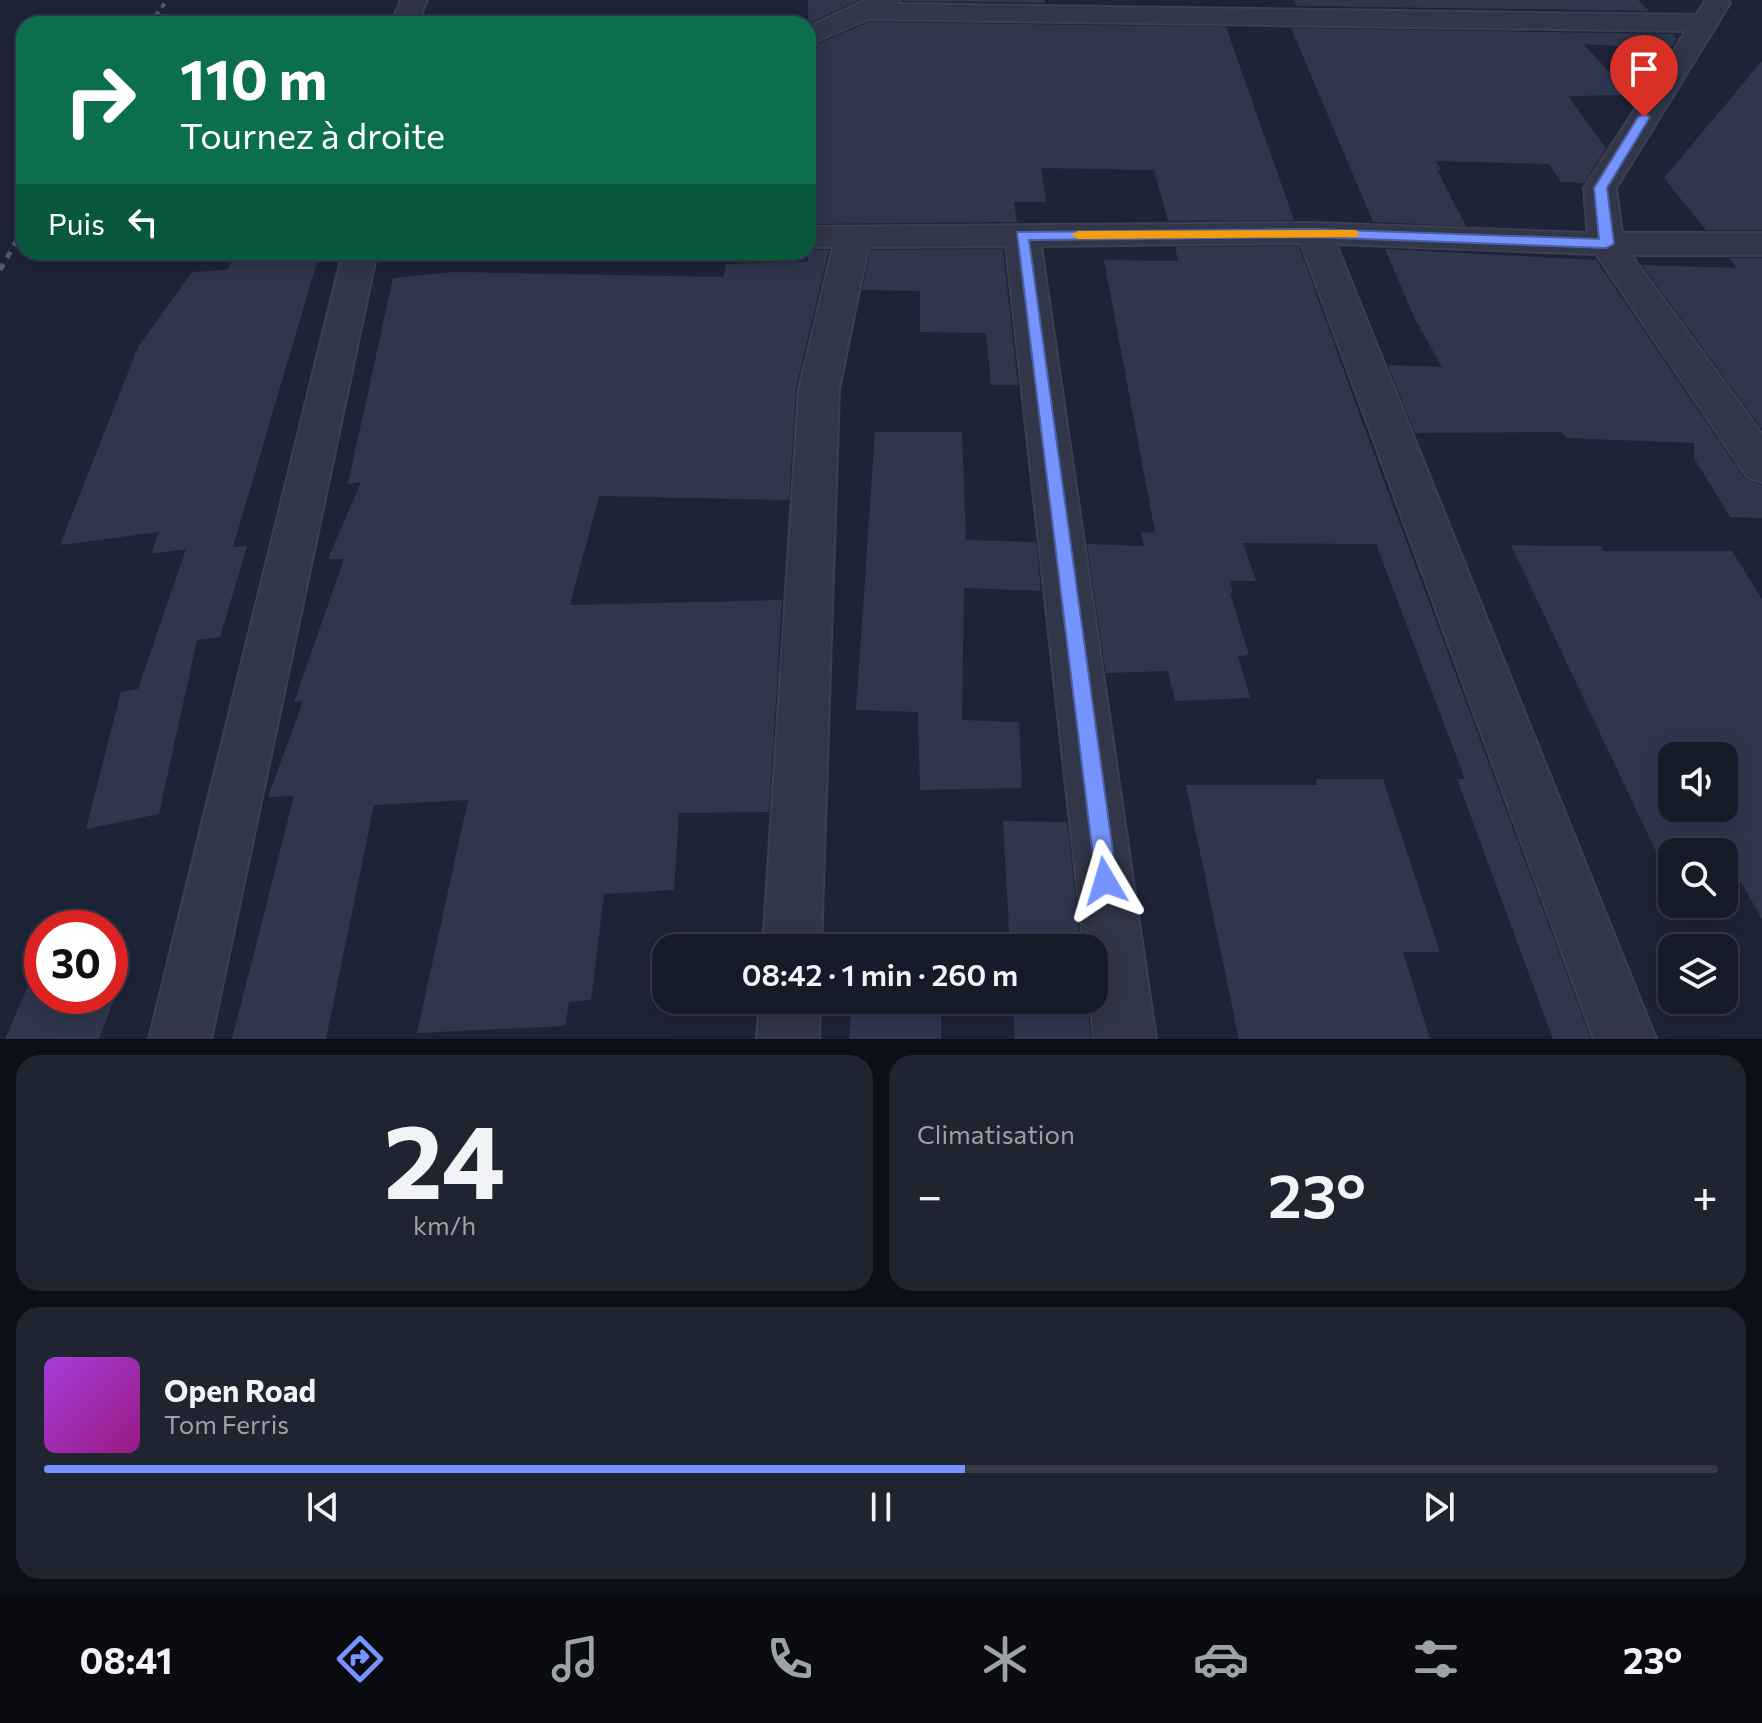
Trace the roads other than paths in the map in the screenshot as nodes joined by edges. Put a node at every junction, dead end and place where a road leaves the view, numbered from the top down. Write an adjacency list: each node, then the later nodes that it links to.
1 (876, 5): 2 (street); 3 (street)
2 (1710, 12): 8 (street)
3 (816, 33)
4 (1314, 233): 5 (street); 8 (street); 17 (street)
5 (1022, 235): 7 (street); 16 (street)
6 (816, 237): 7 (street)
7 (853, 237): 12 (street)
8 (1606, 244): 9 (street); 11 (street)
9 (1762, 244)
10 (358, 260): 14 (street)
11 (1762, 466)
12 (793, 934)
13 (789, 1014): 15 (street)
14 (180, 1039)
15 (788, 1039)
16 (1125, 1039)
17 (1625, 1039)

